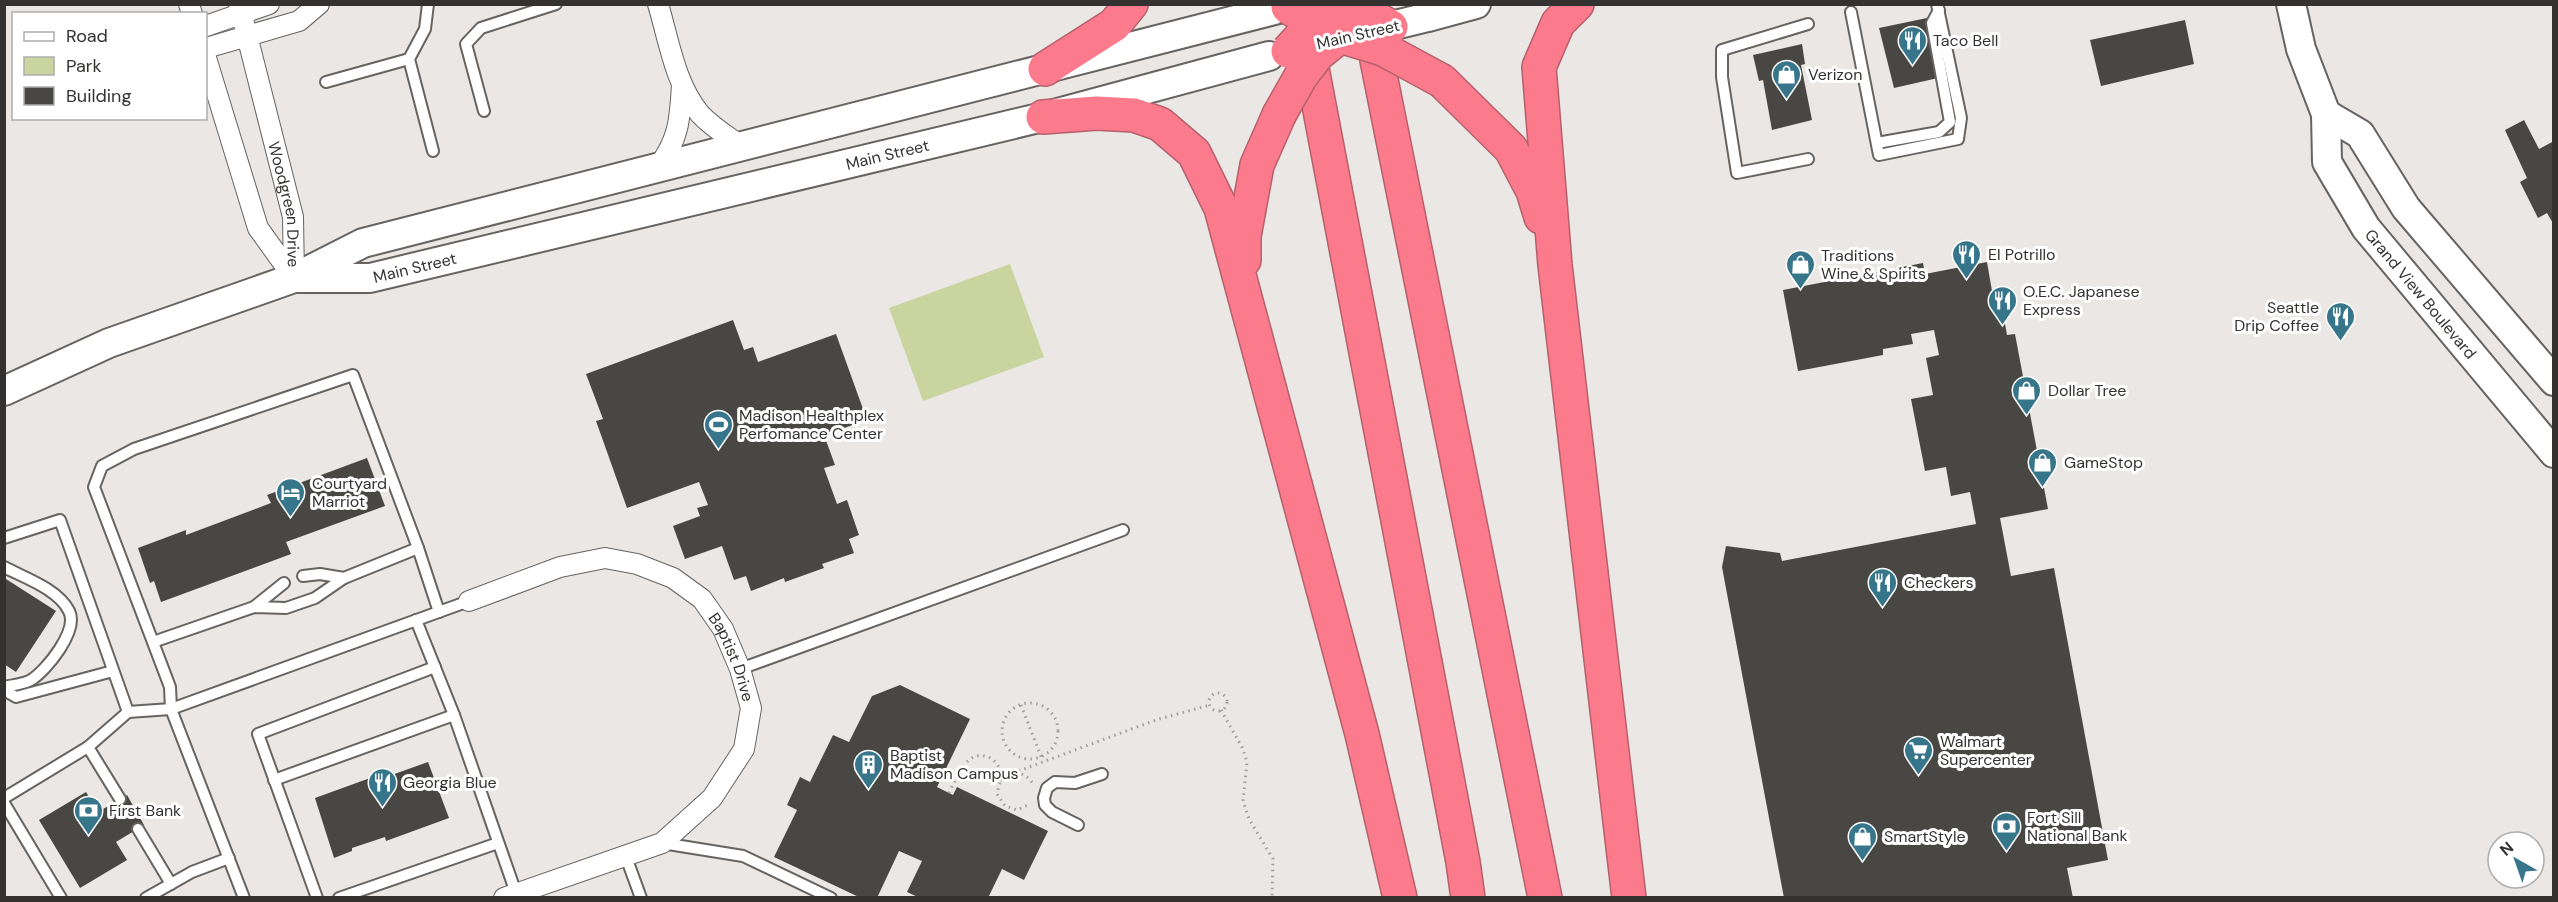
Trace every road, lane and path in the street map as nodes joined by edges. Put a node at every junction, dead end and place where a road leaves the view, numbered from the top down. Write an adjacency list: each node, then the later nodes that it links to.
1 (269, 4): 11 (street)
2 (319, 4): 17 (street)
3 (428, 4): 20 (lane)
4 (556, 4): 25 (lane)
5 (658, 4): 24 (street)
6 (1131, 4): 22 (highway)
7 (1476, 4): 16 (main road, Main Street, bridge)
8 (1577, 4): 33 (highway)
9 (2290, 4): 26 (main road, Grand View Boulevard)
10 (1938, 7): 28 (lane); 28 (lane)
11 (240, 9): 15 (street); 17 (street, Woodgreen Drive)
12 (1325, 10): 16 (highway, bridge); 19 (highway, bridge); 22 (main road, Main Street); 33 (highway, bridge); 35 (highway, bridge); 92 (highway); 93 (highway)
13 (1851, 12): 28 (lane)
14 (1808, 24): 31 (lane)
15 (207, 26)
16 (1390, 27)
17 (248, 36): 18 (street); 34 (street, Woodgreen Drive)
18 (207, 48)
19 (1279, 54): 27 (main road, Main Street)
20 (409, 59): 23 (lane); 30 (lane)
21 (207, 61): 34 (street, Woodgreen Drive)
22 (1045, 69): 29 (main road, Main Street)
23 (326, 82)
24 (682, 85): 29 (street); 32 (street)
25 (484, 111)
26 (2326, 114): 36 (main road); 38 (main road, Grand View Boulevard)
27 (1043, 117): 34 (main road, Main Street); 35 (highway)
28 (1877, 143)
29 (741, 146): 32 (main road, Main Street)
30 (434, 151)
31 (1808, 159)
32 (658, 167): 34 (main road, Main Street)
33 (1555, 265): 94 (highway)
34 (294, 278): 37 (main road, Main Street)
35 (1244, 294): 91 (highway)
36 (2553, 381)
37 (4, 391)
38 (2553, 453)
39 (1124, 530): 52 (lane)
40 (4, 538): 53 (lane)
41 (418, 548): 44 (lane); 48 (lane); 50 (lane)
42 (4, 567): 54 (lane)
43 (303, 576): 44 (lane)
44 (344, 579): 47 (lane)
45 (284, 584): 47 (lane)
46 (470, 601): 48 (lane); 52 (street, Baptist Drive)
47 (254, 607): 50 (lane)
48 (439, 612): 49 (lane)
49 (416, 620): 51 (lane); 57 (lane)
50 (153, 642): 57 (lane)
51 (435, 667): 60 (lane); 65 (lane)
52 (740, 669): 76 (street, Baptist Drive)
53 (113, 671): 54 (lane); 59 (lane)
54 (4, 688)
55 (1021, 705): 62 (path); 62 (path); 62 (path)
56 (1210, 705): 58 (path); 58 (path); 62 (path)
57 (171, 709): 59 (lane); 78 (lane)
58 (1221, 710): 90 (path)
59 (128, 712): 61 (lane)
60 (454, 715): 65 (lane); 75 (lane)
61 (88, 747): 69 (lane); 70 (lane)
62 (1042, 759): 63 (path)
63 (1013, 772): 66 (path); 68 (path)
64 (1102, 774): 73 (lane)
65 (274, 780): 86 (lane)
66 (1000, 781): 67 (path); 71 (path)
67 (949, 793)
68 (1035, 793)
69 (4, 798)
70 (120, 799)
71 (1033, 799)
72 (4, 803): 82 (lane)
73 (1078, 825)
74 (138, 829): 79 (lane)
75 (498, 843): 81 (lane); 87 (lane)
76 (662, 843): 77 (street, Baptist Drive); 89 (lane)
77 (626, 857): 81 (street, Baptist Drive); 88 (lane)
78 (229, 858): 79 (lane); 80 (lane)
79 (171, 884): 83 (lane)
80 (240, 885): 84 (lane); 85 (lane)
81 (512, 896)
82 (61, 897)
83 (146, 897)
84 (237, 897)
85 (244, 897)
86 (317, 897)
87 (339, 897)
88 (641, 897)
89 (831, 897)
90 (1272, 897)
91 (1400, 897)
92 (1468, 897)
93 (1545, 897)
94 (1629, 897)

